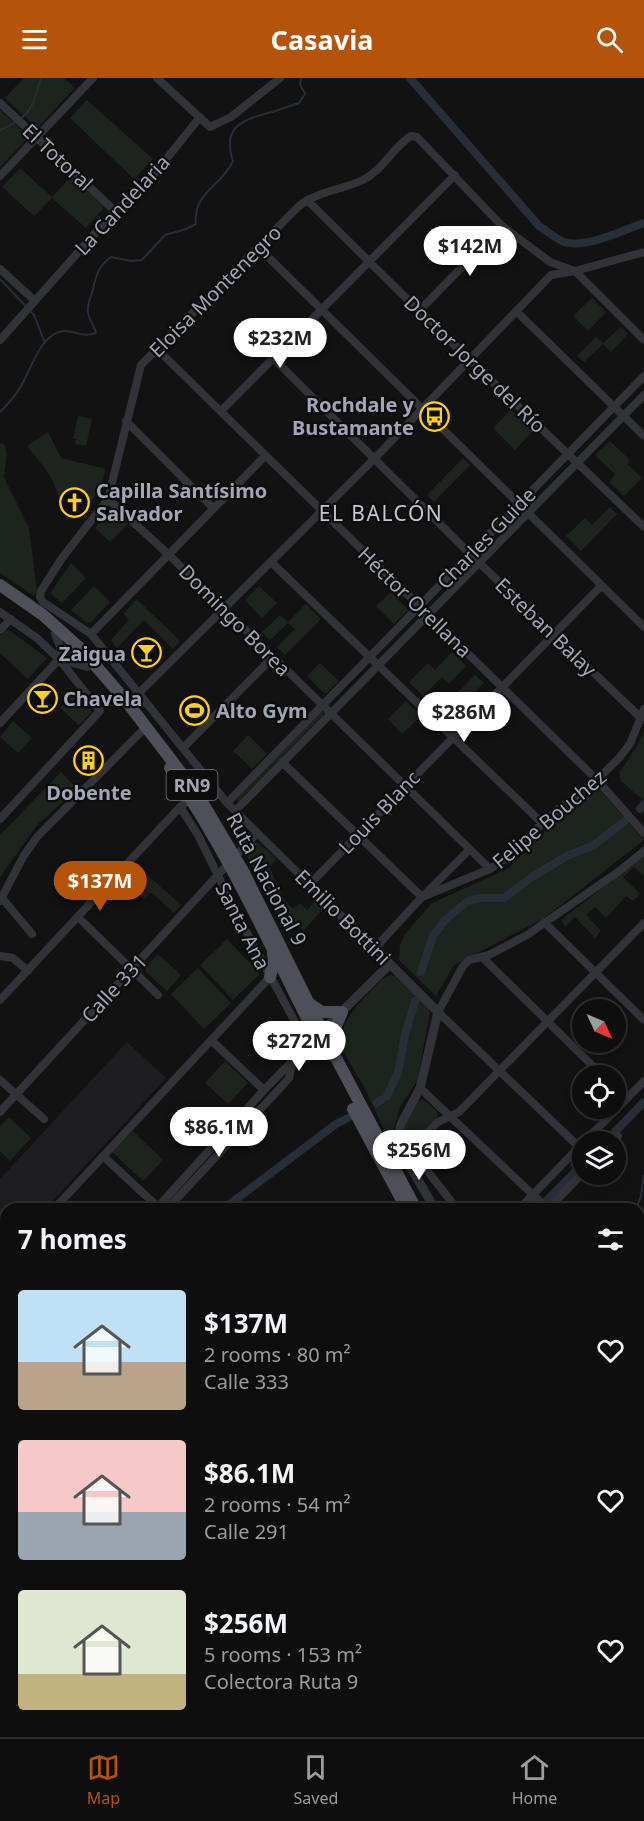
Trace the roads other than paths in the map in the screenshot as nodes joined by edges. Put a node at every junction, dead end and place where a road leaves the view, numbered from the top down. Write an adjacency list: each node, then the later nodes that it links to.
1 (93, 78): 6 (street)
2 (157, 78): 5 (street)
3 (280, 78): 5 (street)
4 (0, 103): 6 (street, El Totoral)
5 (200, 117): 10 (street, La Candelaria)
6 (37, 136): 8 (street); 10 (street, El Totoral)
7 (455, 175): 9 (street, Eloisa Montenegro); 11 (street); 14 (street)
8 (0, 176)
9 (307, 200): 12 (street, Eloisa Montenegro); 14 (street, Doctor Jorge del Río)
10 (116, 211): 19 (street, La Candelaria)
11 (502, 226): 15 (street); 21 (street)
12 (259, 248): 20 (street); 25 (street, Eloisa Montenegro)
13 (644, 252): 17 (street)
14 (369, 262): 20 (street); 21 (street, Doctor Jorge del Río)
15 (550, 262): 17 (street); 18 (street)
16 (0, 269): 19 (street)
17 (575, 271): 18 (street); 24 (street)
18 (551, 275): 22 (street)
19 (34, 300): 23 (street, La Candelaria)
20 (321, 309): 26 (street); 31 (street)
21 (419, 311): 27 (street, Doctor Jorge del Río)
22 (516, 311): 27 (street); 30 (street)
23 (0, 340)
24 (644, 340)
25 (158, 350): 32 (street, Héctor Orellana); 34 (street, Eloisa Montenegro)
26 (273, 358): 32 (street); 38 (street, Esteban Balay)
27 (470, 359): 31 (street); 36 (street, Doctor Jorge del Río)
28 (644, 376): 30 (street, Charles Guide)
29 (644, 395): 33 (street, Charles Guide)
30 (614, 407): 33 (street); 36 (street, Charles Guide)
31 (422, 410): 38 (street); 41 (street)
32 (221, 411): 37 (street, Héctor Orellana)
33 (624, 416): 35 (street); 39 (street, Charles Guide)
34 (126, 421): 40 (street, Eloisa Montenegro); 42 (street)
35 (644, 436)
36 (568, 454): 39 (street, Doctor Jorge del Río); 41 (street, Charles Guide)
37 (265, 456): 42 (street); 43 (street, Héctor Orellana)
38 (374, 459): 43 (street); 47 (street, Esteban Balay)
39 (578, 463): 44 (street, Charles Guide); 45 (street, Doctor Jorge del Río)
40 (108, 499): 46 (street, Domingo Borea); 53 (street, Eloisa Montenegro)
41 (519, 505): 44 (street); 47 (street, Charles Guide)
42 (213, 508): 46 (street)
43 (321, 511): 48 (street); 54 (street, Héctor Orellana)
44 (527, 513): 49 (street, Charles Guide); 51 (street)
45 (644, 527)
46 (168, 554): 55 (street, Domingo Borea); 62 (street)
47 (470, 554): 49 (street, Esteban Balay); 54 (street, Charles Guide)
48 (271, 562): 55 (street); 65 (street)
49 (479, 562): 57 (street, Charles Guide); 63 (street, Esteban Balay)
50 (0, 585): 64 (main road, Ruta Nacional 9 / RN9)
51 (601, 586): 59 (street); 63 (street, Louis Blanc)
52 (0, 595): 61 (main road, Ruta Nacional 9 / RN9)
53 (43, 602): 62 (street, Emilio Bottini)
54 (420, 606): 57 (street, Héctor Orellana); 65 (street, Charles Guide)
55 (224, 609): 66 (street, Domingo Borea); 71 (street)
56 (0, 612): 58 (street)
57 (428, 614): 68 (street, Charles Guide); 70 (street, Héctor Orellana)
58 (11, 619): 60 (street); 67 (street)
59 (644, 627)
60 (0, 630)
61 (55, 634): 64 (main road, Ruta Nacional 9 / RN9); 67 (street)
62 (91, 634): 71 (street, Emilio Bottini)
63 (553, 635): 70 (street, Louis Blanc); 75 (street, Esteban Balay)
64 (72, 645): 67 (street); 69 (main road, Ruta Nacional 9 / RN9); 94 (main road, Ruta Nacional 9 / RN9)
65 (369, 657): 68 (street); 72 (street, Charles Guide)
66 (272, 658): 72 (street, Domingo Borea); 79 (street)
67 (59, 659): 69 (street); 76 (street); 87 (street)
68 (378, 665): 74 (street, Charles Guide); 78 (street)
69 (87, 667): 77 (main road, Ruta Nacional 9 / RN9)
70 (502, 686): 78 (street, Louis Blanc); 81 (street, Héctor Orellana)
71 (139, 693): 79 (street, Emilio Bottini)
72 (322, 705): 74 (street, Domingo Borea); 84 (street, Charles Guide)
73 (644, 709): 75 (street, Felipe Bouchez)
74 (330, 713): 80 (street, Charles Guide); 82 (street, Domingo Borea)
75 (641, 718): 81 (street, Felipe Bouchez)
76 (0, 723)
77 (141, 732): 83 (main road, Ruta Nacional 9 / RN9); 99 (street)
78 (451, 738): 82 (street, Louis Blanc); 88 (street)
79 (183, 748): 84 (street, Emilio Bottini)
80 (282, 762): 86 (street, Charles Guide); 91 (street)
81 (597, 780): 88 (street, Felipe Bouchez); 90 (street, Héctor Orellana)
82 (404, 786): 91 (street, Louis Blanc); 92 (street, Domingo Borea)
83 (191, 799): 85 (street); 94 (main road, Ruta Nacional 9 / RN9)
84 (227, 803): 86 (street, Emilio Bottini)
85 (180, 807): 96 (street, Santa Ana); 100 (street)
86 (235, 811): 89 (street, Emilio Bottini)
87 (0, 819)
88 (542, 823): 95 (street, Felipe Bouchez)
89 (257, 833): 94 (street, Calle 331); 97 (street, Emilio Bottini)
90 (644, 833)
91 (357, 834): 97 (street, Louis Blanc); 98 (street)
92 (470, 850): 95 (street, Domingo Borea); 98 (street)
93 (644, 851): 101 (street)
94 (231, 861): 96 (street, Calle 331); 105 (main road, Ruta Nacional 9 / RN9); 115 (main road, Ruta Nacional 9 / RN9)
95 (490, 869): 98 (street, Felipe Bouchez)
96 (217, 876): 109 (street, Calle 331); 112 (street, Santa Ana)
97 (310, 884): 104 (street, Emilio Bottini)
98 (422, 897): 104 (street, Felipe Bouchez)
99 (1, 900): 103 (street)
100 (78, 917): 109 (street); 110 (street)
101 (545, 923): 107 (street); 111 (street)
102 (644, 924): 111 (street)
103 (32, 934)
104 (375, 948): 108 (street, Emilio Bottini)
105 (273, 953): 112 (main road); 120 (main road, Ruta Nacional 9 / RN9)
106 (0, 956): 110 (street)
107 (482, 957): 116 (street); 119 (street)
108 (390, 964): 116 (street, Emilio Bottini); 117 (street)
109 (131, 969): 113 (street); 130 (street, Calle 331)
110 (28, 970): 114 (street)
111 (595, 972): 118 (street); 119 (street)
112 (270, 977): 120 (street, Santa Ana); 121 (street)
113 (158, 994)
114 (0, 1000)
115 (309, 1003): 117 (main road); 120 (main road, Ruta Nacional 9 / RN9)
116 (438, 1011): 125 (street, Emilio Bottini); 128 (street)
117 (342, 1012): 120 (street); 122 (main road)
118 (644, 1020)
119 (548, 1021): 124 (street); 125 (street)
120 (316, 1038): 122 (main road, Ruta Nacional 9 / RN9); 123 (street); 146 (main road, Ruta Nacional 9 / RN9)
121 (211, 1040): 129 (street); 139 (street)
122 (335, 1056): 147 (main road, Ruta Nacional 9 / RN9)
123 (293, 1061): 129 (street); 145 (street)
124 (592, 1065)
125 (499, 1071): 133 (street); 137 (street, Emilio Bottini)
126 (0, 1080): 130 (street)
127 (644, 1081): 131 (street)
128 (420, 1088): 133 (street); 148 (street)
129 (264, 1090): 144 (street)
130 (16, 1094): 132 (street, Calle 331); 134 (street)
131 (626, 1099)
132 (0, 1112)
133 (449, 1115): 141 (street); 149 (street)
134 (44, 1119)
135 (606, 1119): 136 (street)
136 (595, 1131)
137 (572, 1135)
138 (572, 1154): 141 (street)
139 (102, 1156): 142 (street); 143 (street)
140 (572, 1184): 152 (street)
141 (533, 1195): 150 (street); 151 (street)
142 (59, 1203)
143 (152, 1203)
144 (162, 1203)
145 (174, 1203)
146 (404, 1203)
147 (413, 1203)
148 (431, 1203)
149 (452, 1203)
150 (525, 1203)
151 (542, 1203)
152 (554, 1203)

